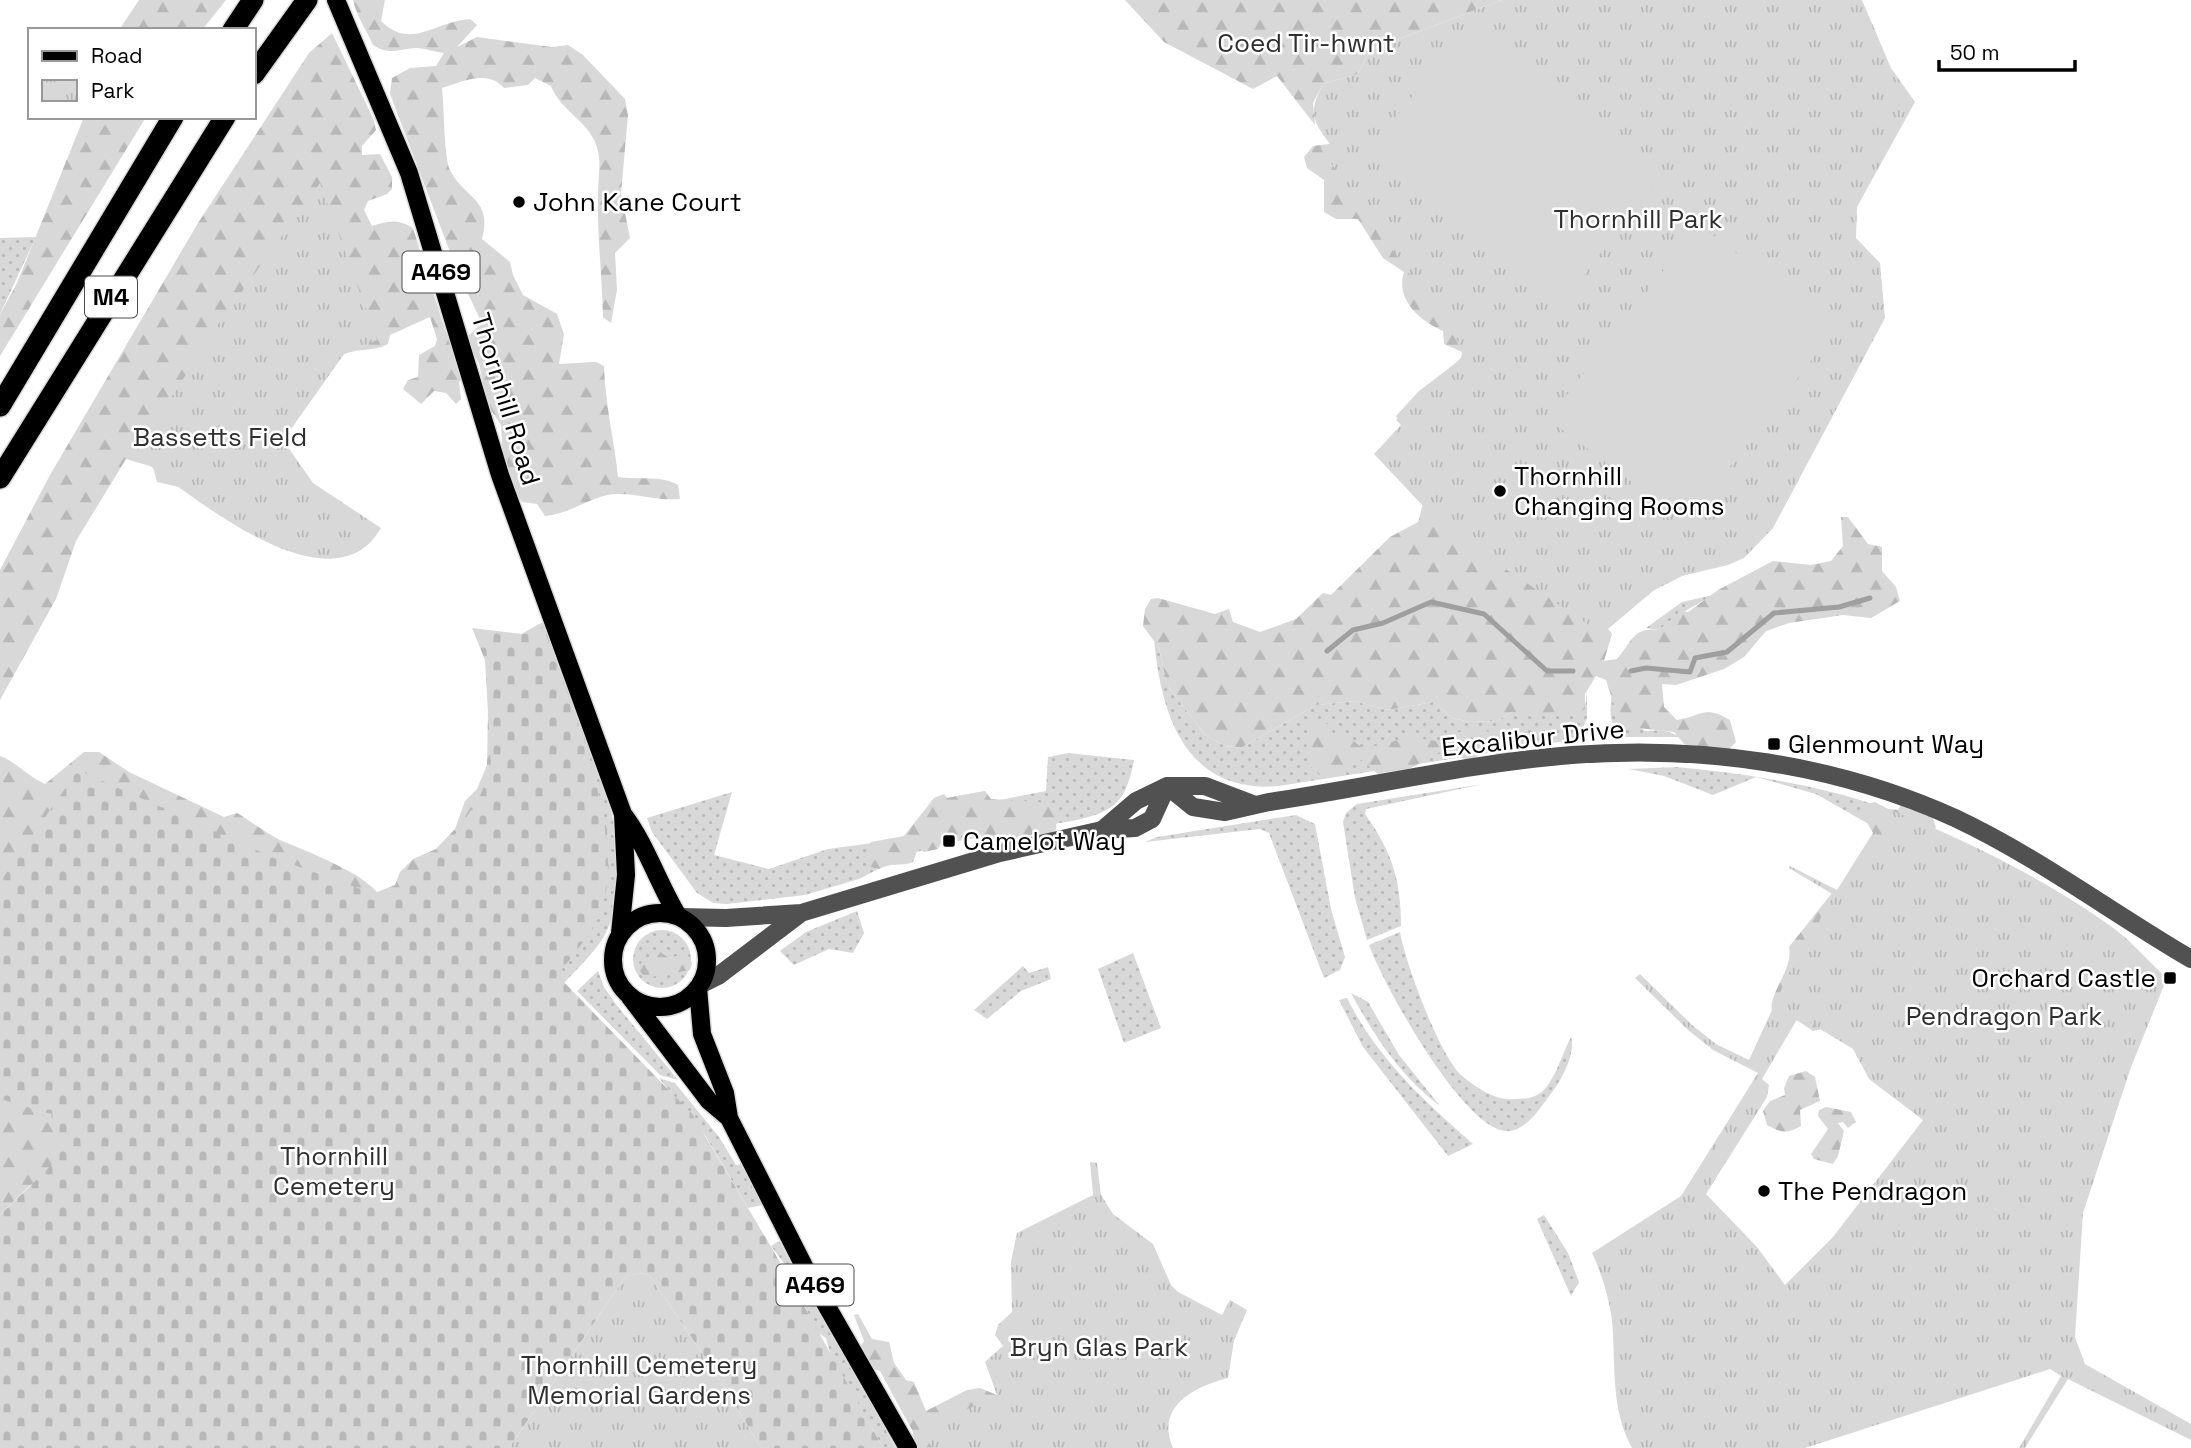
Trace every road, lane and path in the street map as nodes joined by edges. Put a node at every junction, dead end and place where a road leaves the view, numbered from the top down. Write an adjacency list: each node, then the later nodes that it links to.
1 (253, 0): 4 (highway)
2 (307, 0): 5 (highway)
3 (336, 0): 10 (main road, Thornhill Road / A469)
4 (234, 28)
5 (256, 71)
6 (172, 119): 8 (highway, M4)
7 (224, 119): 9 (highway, M4)
8 (0, 406)
9 (0, 478)
10 (623, 814): 12 (main road, Thornhill Road / A469); 13 (main road, Thornhill Road / A469)
11 (801, 913): 12 (street, Excalibur Drive); 14 (street, Excalibur Drive); 15 (street, Excalibur Drive)
12 (680, 916): 13 (main road); 15 (main road, Thornhill Road)
13 (620, 933): 16 (main road, Thornhill Road)
14 (2191, 960)
15 (699, 986): 16 (main road); 17 (main road, Thornhill Road / A469)
16 (630, 997): 17 (main road, Thornhill Road / A469)
17 (729, 1118): 18 (main road, Thornhill Road / A469)
18 (908, 1448)

